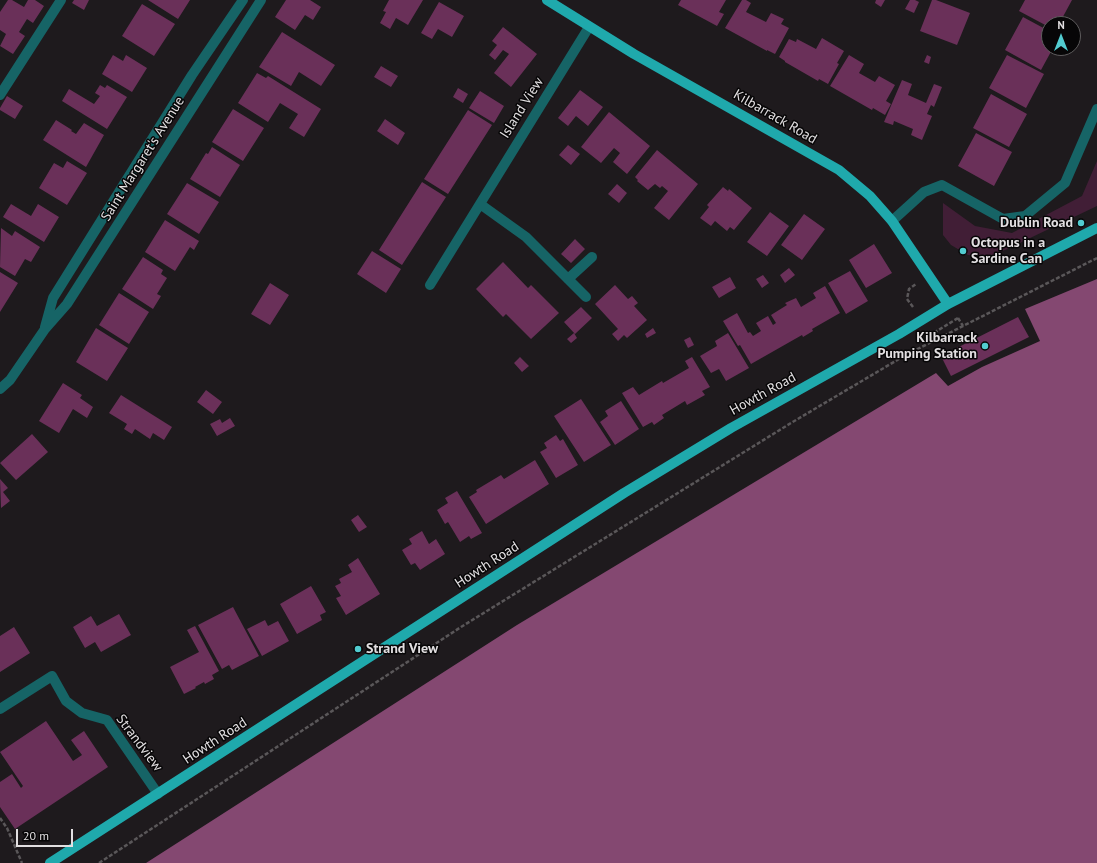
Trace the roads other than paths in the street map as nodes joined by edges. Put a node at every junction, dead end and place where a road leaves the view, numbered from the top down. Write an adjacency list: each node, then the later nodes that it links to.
1 (61, 0): 6 (street)
2 (243, 0): 16 (street, Saint Margaret's Avenue)
3 (261, 0): 16 (street, Saint Margaret's Avenue)
4 (547, 0): 5 (main road, Kilbarrack Road)
5 (588, 27): 8 (street, Island View); 9 (main road, Kilbarrack Road)
6 (0, 95)
7 (1097, 109): 9 (street)
8 (480, 204): 12 (street); 13 (street, Island View)
9 (892, 221): 15 (main road, Kilbarrack Road)
10 (1097, 228): 15 (main road)
11 (592, 257): 12 (street)
12 (568, 279): 14 (street)
13 (430, 285)
14 (586, 297)
15 (948, 304): 19 (main road, Howth Road)
16 (45, 329): 17 (street, Saint Margaret's Avenue)
17 (0, 389)
18 (0, 709): 19 (street, Strandview)
19 (158, 794): 20 (main road, Howth Road)
20 (50, 863)

